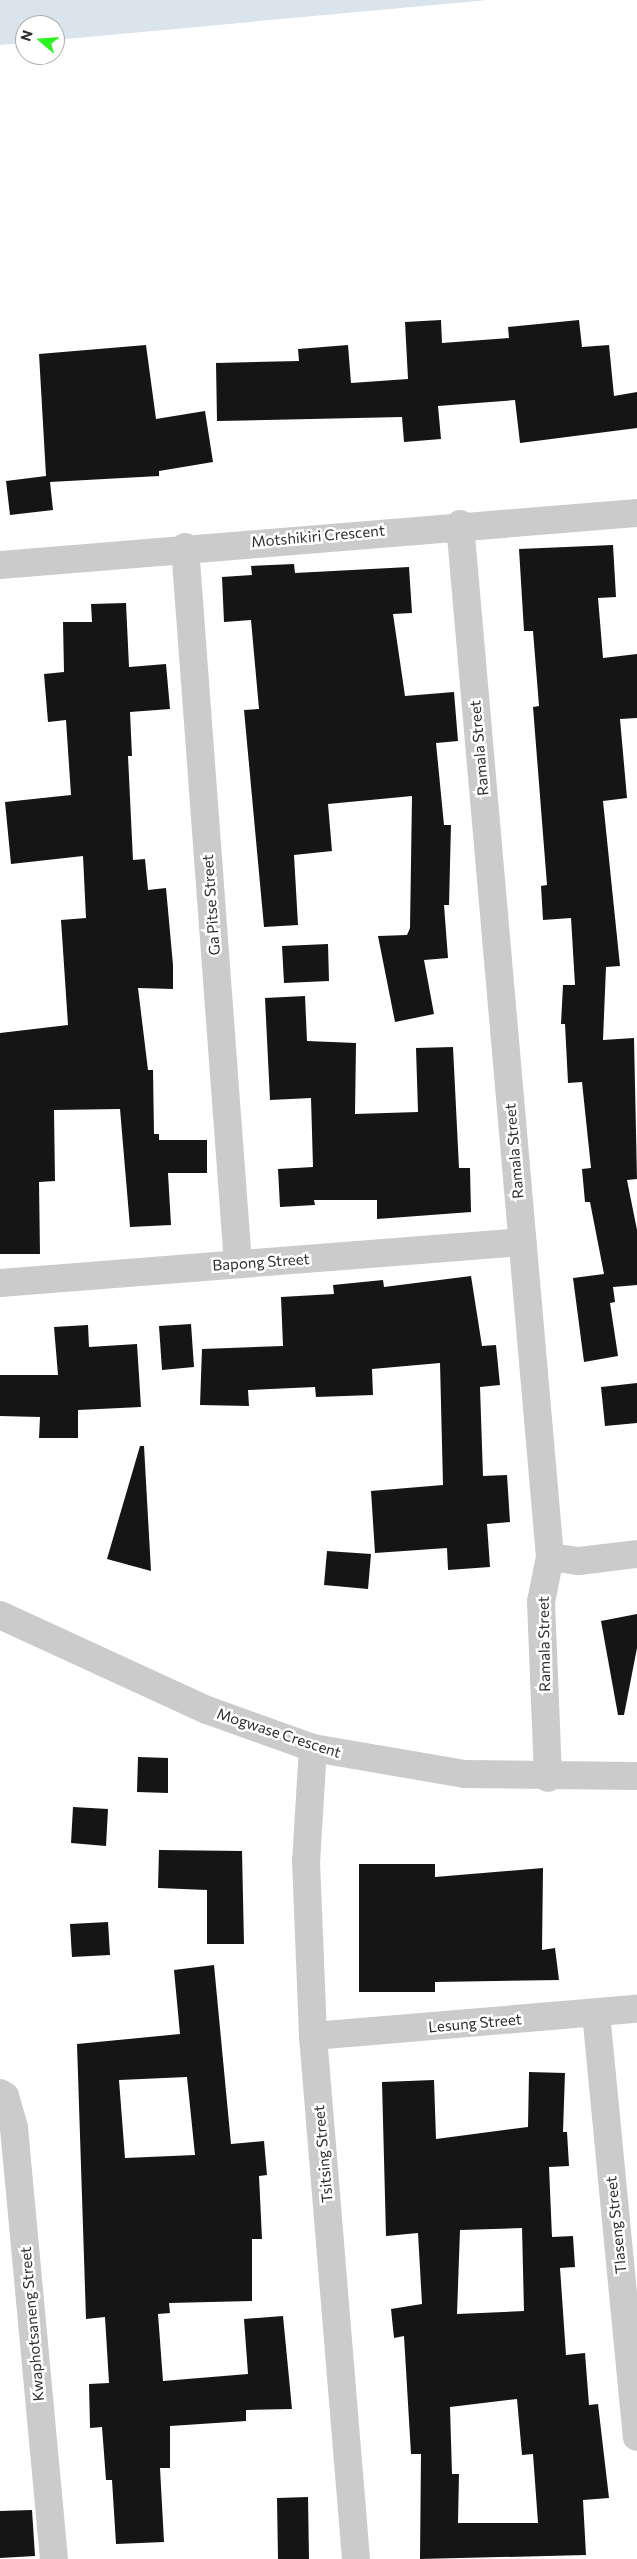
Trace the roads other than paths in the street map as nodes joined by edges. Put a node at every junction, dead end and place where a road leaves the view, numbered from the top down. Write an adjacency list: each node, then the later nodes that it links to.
1 (637, 513): 2 (street, Motshikiri Crescent)
2 (460, 524): 3 (street, Motshikiri Crescent); 5 (street, Ramala Street)
3 (185, 546): 4 (street, Motshikiri Crescent); 6 (street, Ga Pitse Street)
4 (0, 565)
5 (522, 1242): 6 (street, Bapong Street); 9 (street, Ramala Street)
6 (238, 1263): 7 (street, Bapong Street)
7 (0, 1283)
8 (637, 1554): 9 (street)
9 (550, 1557): 13 (street, Ramala Street)
10 (0, 1614): 11 (street, Mogwase Crescent)
11 (313, 1748): 13 (street, Mogwase Crescent); 16 (street, Tsitsing Street)
12 (637, 1776): 13 (street, Mogwase Crescent)
13 (548, 1778)
14 (637, 2009): 15 (street, Lesung Street)
15 (596, 2013): 16 (street, Lesung Street); 18 (street, Tlaseng Street)
16 (313, 2036): 20 (street, Tsitsing Street)
17 (0, 2093): 19 (street, Kwaphotsaneng Street)
18 (637, 2437)
19 (54, 2559)
20 (356, 2559)

